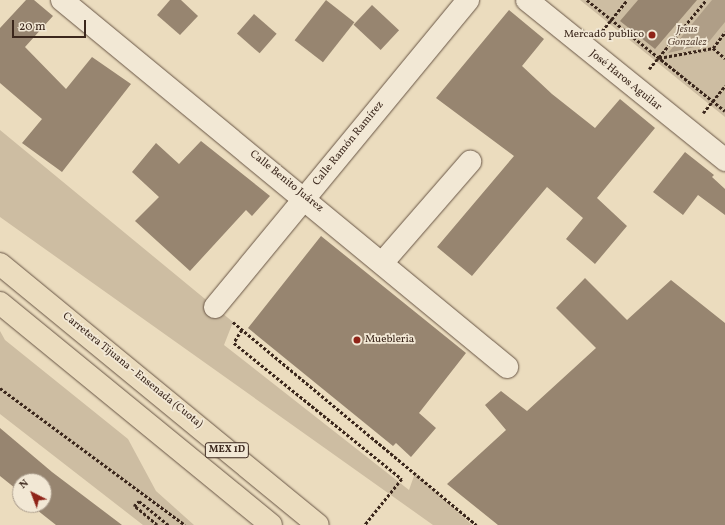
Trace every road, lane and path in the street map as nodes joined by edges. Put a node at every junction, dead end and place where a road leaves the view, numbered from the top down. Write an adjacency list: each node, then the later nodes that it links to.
1 (62, 0): 20 (street, Calle Benito Juárez)
2 (468, 0): 20 (street, Calle Ramón Ramírez)
3 (527, 0): 10 (street, José Haros Aguilar)
4 (587, 0): 7 (path)
5 (627, 0): 7 (path)
6 (706, 0): 11 (path)
7 (611, 19): 10 (path); 11 (path)
8 (725, 32): 9 (path)
9 (713, 48): 11 (path); 12 (path)
10 (587, 51): 14 (street, José Haros Aguilar)
11 (658, 58): 14 (path); 15 (path)
12 (725, 58)
13 (725, 86): 15 (path)
14 (634, 87): 17 (street, José Haros Aguilar)
15 (713, 101): 16 (path); 17 (path)
16 (725, 111)
17 (687, 131): 18 (street, José Haros Aguilar)
18 (725, 160)
19 (470, 162): 21 (street)
20 (305, 197): 21 (street, Calle Benito Juárez); 24 (street, Calle Ramón Ramírez)
21 (382, 262): 26 (street, Calle Benito Juárez)
22 (0, 264): 32 (highway, Carretera Tijuana - Ensenada (Cuota) / MEX 1D)
23 (0, 303): 31 (highway, MEX 1D)
24 (215, 307): 25 (path)
25 (242, 330): 33 (path); 34 (path)
26 (507, 367)
27 (0, 388): 30 (path)
28 (157, 525): 29 (path)
29 (169, 525)
30 (185, 525)
31 (271, 525)
32 (318, 525)
33 (366, 525)
34 (477, 525)

